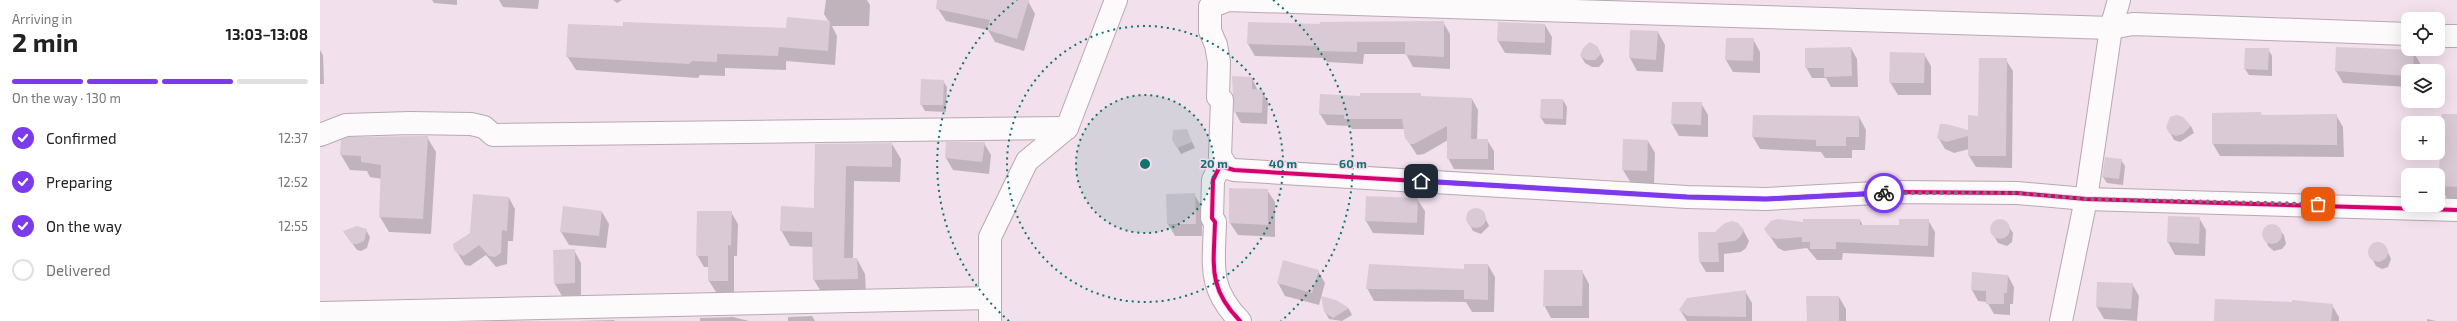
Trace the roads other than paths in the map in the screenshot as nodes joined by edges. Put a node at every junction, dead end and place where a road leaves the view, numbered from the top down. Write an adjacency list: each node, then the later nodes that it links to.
1 (1116, 0): 8 (street)
2 (2119, 0): 4 (street)
3 (1205, 3): 4 (street); 10 (street)
4 (2111, 28): 5 (street); 11 (street)
5 (2401, 34)
6 (2445, 36): 7 (street)
7 (2457, 36)
8 (1067, 128): 9 (street); 13 (street)
9 (320, 135)
10 (1227, 167): 11 (street); 16 (street)
11 (2086, 199): 12 (street); 17 (street)
12 (2457, 210)
13 (989, 298): 14 (street); 15 (street)
14 (320, 313)
15 (990, 321)
16 (1240, 321)
17 (2061, 321)

